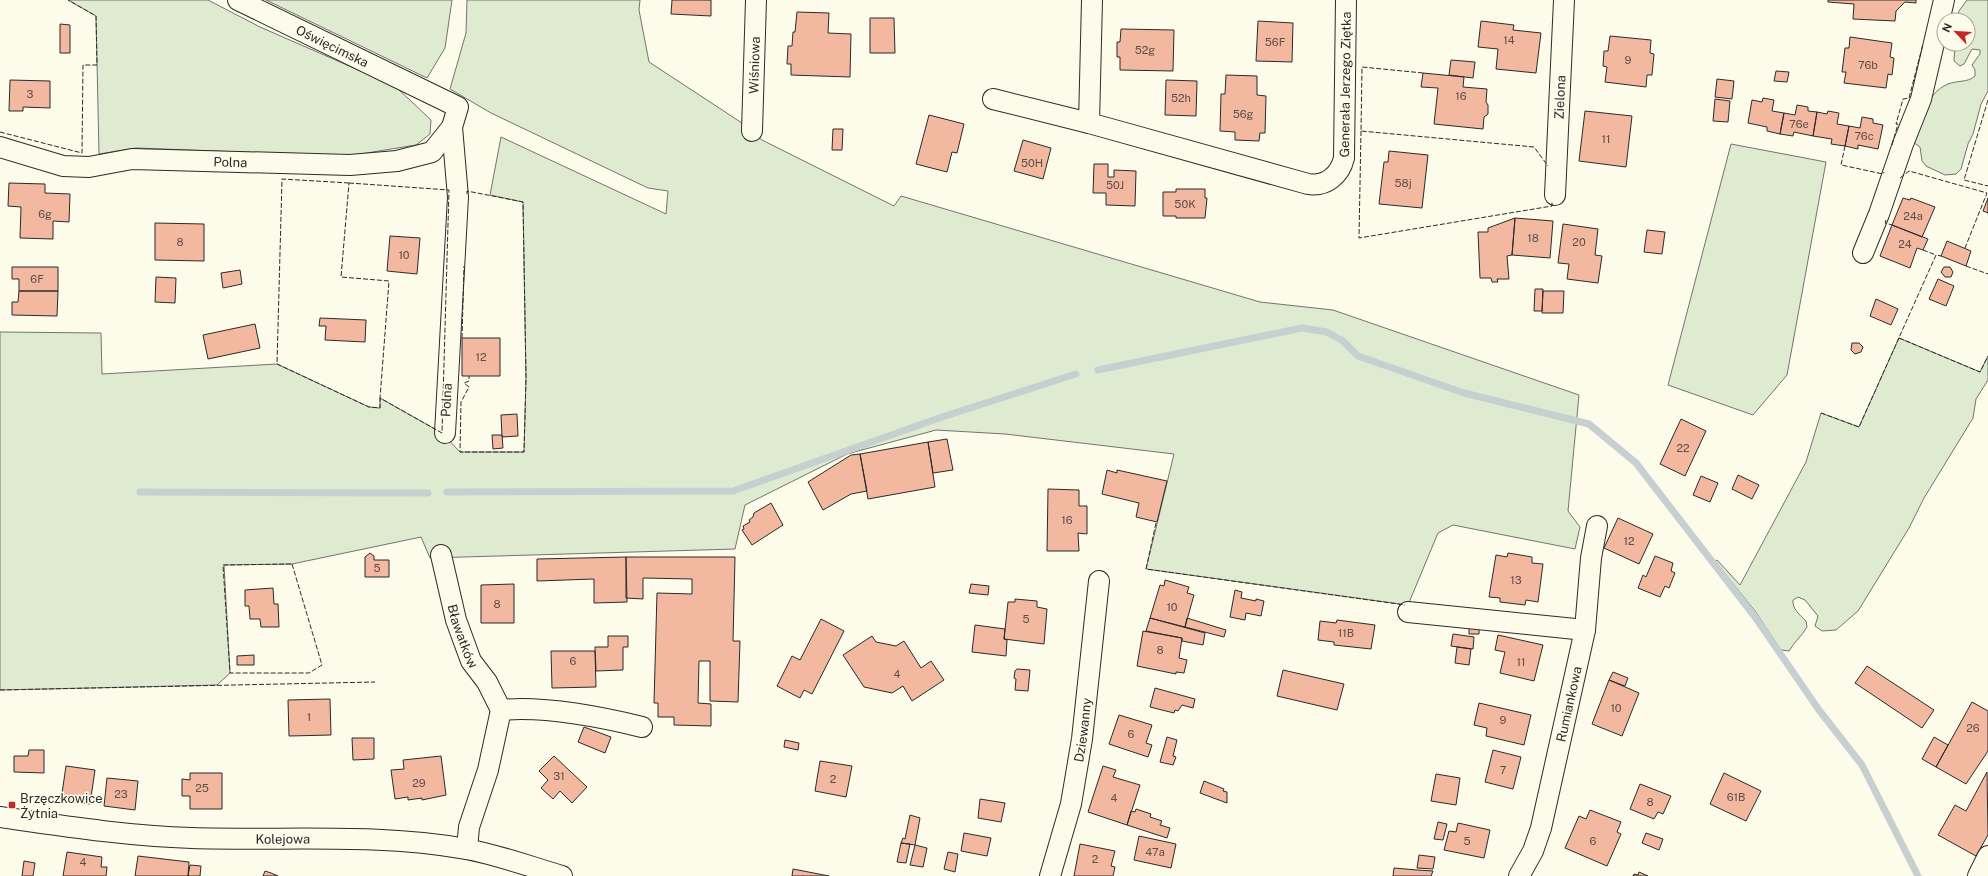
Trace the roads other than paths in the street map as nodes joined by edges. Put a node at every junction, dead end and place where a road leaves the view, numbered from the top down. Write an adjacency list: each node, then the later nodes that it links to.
1 (238, 0): 8 (street, Oświęcimska)
2 (756, 0): 11 (street, Wiśniowa)
3 (1092, 0): 9 (street)
4 (1346, 0): 9 (street, Generała Jerzego Ziętka)
5 (1564, 0): 13 (street, Zielona)
6 (1944, 0): 14 (street)
7 (993, 99): 9 (street)
8 (458, 107): 10 (street, Polna)
9 (1089, 115)
10 (452, 127): 12 (street, Polna); 15 (street, Polna)
11 (752, 131)
12 (0, 147)
13 (1555, 195)
14 (1863, 253)
15 (445, 433)
16 (1597, 526): 20 (street, Rumiankowa)
17 (441, 555): 21 (street, Bławatków)
18 (1099, 581): 27 (street, Dziewanny)
19 (1408, 612): 20 (street)
20 (1585, 630): 28 (street, Rumiankowa)
21 (501, 710): 22 (street); 24 (street)
22 (642, 726)
23 (0, 817): 24 (street, Kolejowa)
24 (468, 849): 26 (street, Kolejowa)
25 (1988, 856): 29 (street)
26 (562, 876)
27 (1050, 876)
28 (1519, 876)
29 (1978, 876)

